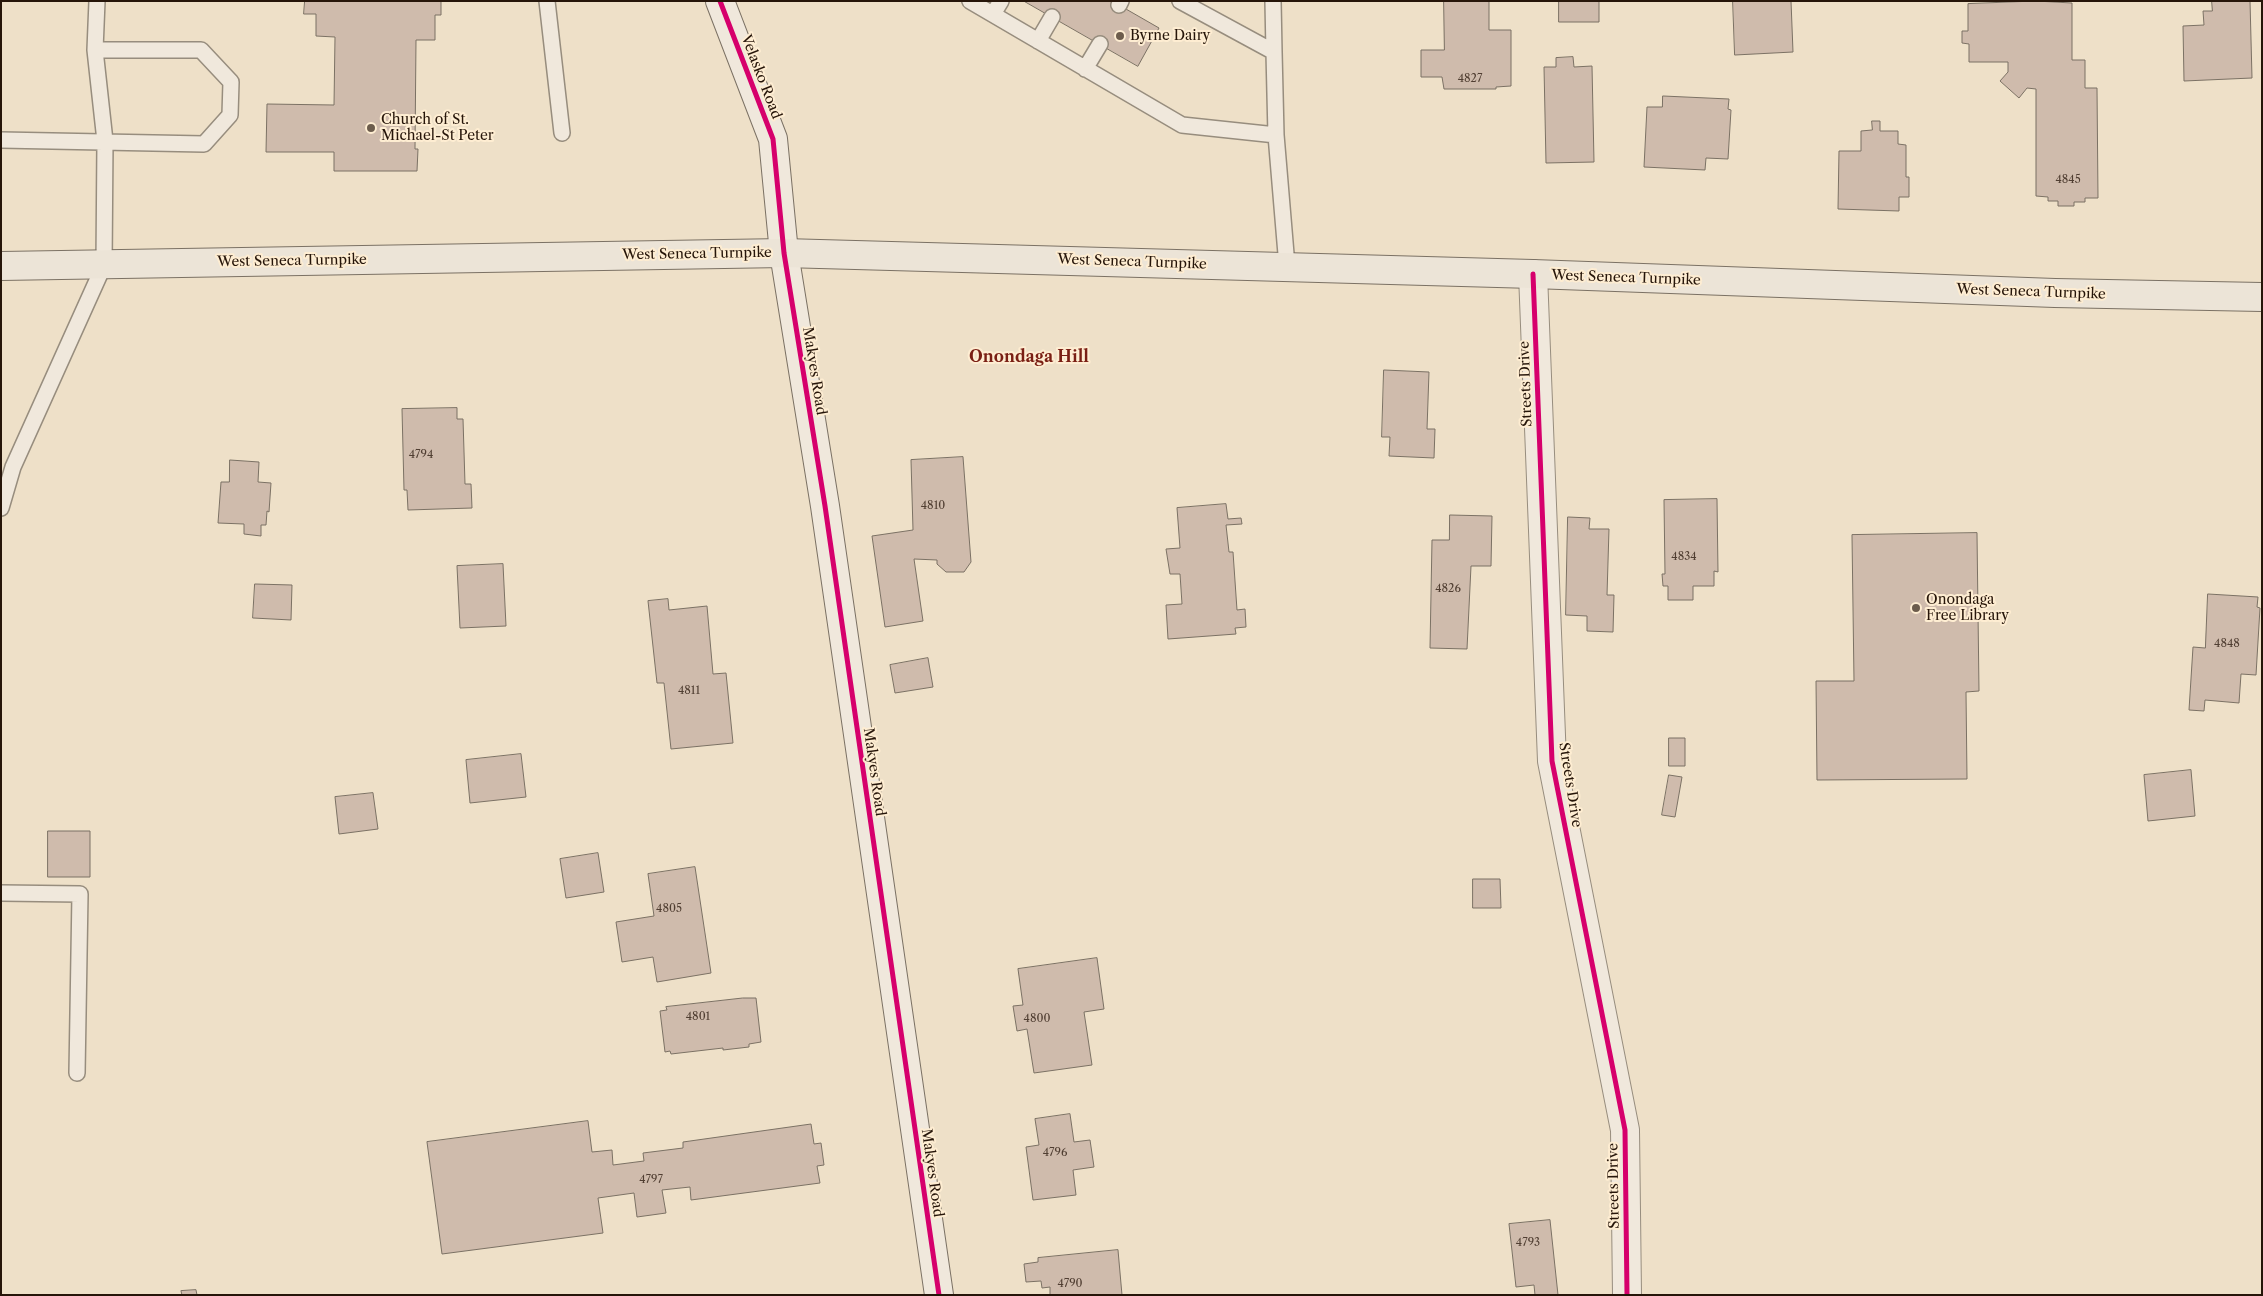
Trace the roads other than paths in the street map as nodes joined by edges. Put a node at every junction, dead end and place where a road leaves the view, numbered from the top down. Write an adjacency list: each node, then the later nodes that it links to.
1 (97, 1): 11 (lane)
2 (547, 1): 14 (lane)
3 (720, 1): 18 (street, Velasko Road)
4 (970, 1): 7 (lane)
5 (1180, 1): 12 (lane)
6 (1273, 1): 12 (lane)
7 (997, 8): 9 (lane)
8 (1052, 17): 9 (lane)
9 (1038, 41): 13 (lane)
10 (1100, 44): 13 (lane)
11 (95, 50): 17 (lane); 17 (lane)
12 (1274, 52): 15 (lane)
13 (1085, 68): 15 (lane)
14 (562, 133)
15 (1276, 135): 21 (lane)
16 (1, 140): 17 (lane)
17 (105, 141): 19 (lane)
18 (784, 253): 19 (main road, West Seneca Turnpike); 21 (main road, West Seneca Turnpike); 27 (street, Makyes Road)
19 (104, 264): 20 (main road, West Seneca Turnpike); 24 (lane)
20 (1, 266)
21 (1287, 266): 22 (main road, West Seneca Turnpike)
22 (1533, 274): 23 (main road, West Seneca Turnpike); 28 (street, Streets Drive)
23 (2262, 297)
24 (1, 508)
25 (1, 893): 26 (lane)
26 (77, 1073)
27 (938, 1295)
28 (1626, 1295)

